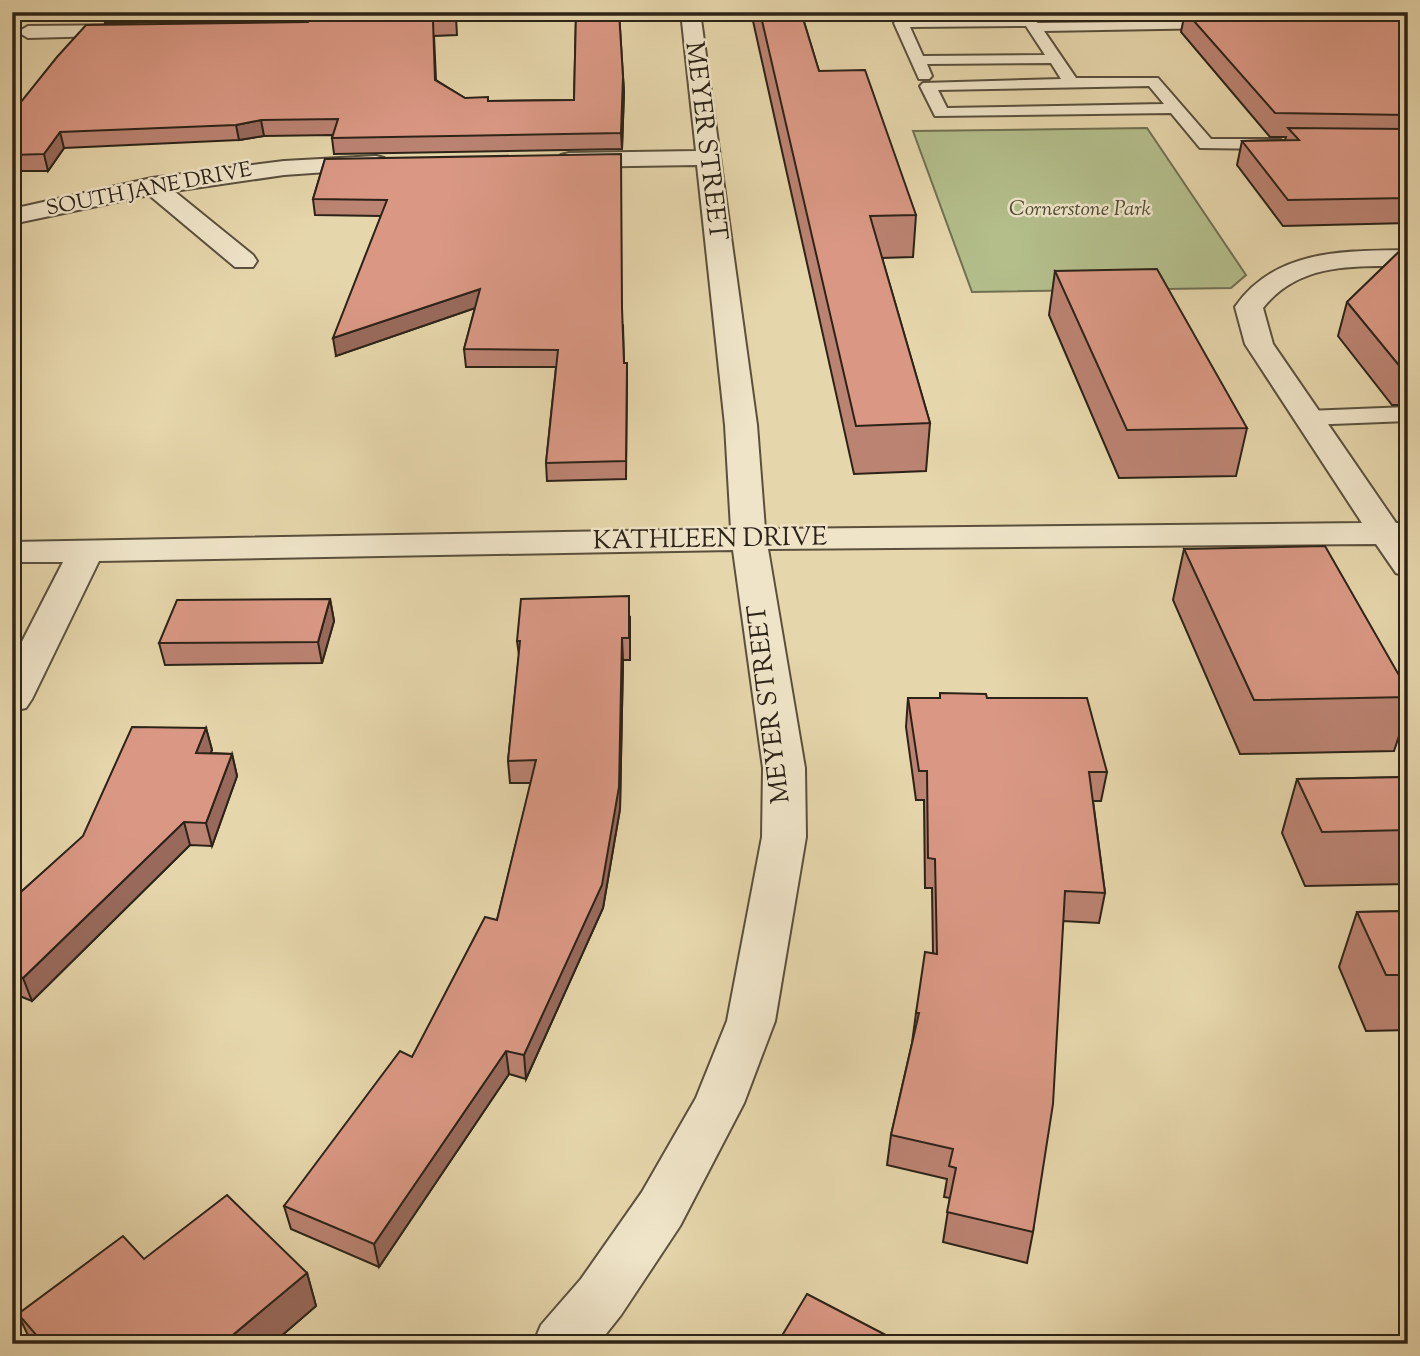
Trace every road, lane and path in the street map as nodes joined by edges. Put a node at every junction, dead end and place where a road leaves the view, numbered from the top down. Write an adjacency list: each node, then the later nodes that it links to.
1 (46, 12): 7 (street)
2 (690, 12): 17 (street, MEYER STREET)
3 (899, 18): 8 (lane); 9 (lane)
4 (1083, 19): 5 (lane); 8 (lane)
5 (1236, 24)
6 (154, 31): 7 (street)
7 (28, 32): 10 (street)
8 (1037, 32): 9 (lane); 11 (lane)
9 (908, 38): 12 (lane)
10 (12, 50)
11 (1056, 59): 12 (lane); 13 (lane)
12 (918, 60): 14 (lane)
13 (1072, 83): 14 (lane); 15 (lane)
14 (928, 86): 15 (lane)
15 (1176, 108): 16 (lane)
16 (1300, 144)
17 (706, 158): 18 (street); 27 (street, MEYER STREET)
18 (544, 161)
19 (396, 163): 20 (street, SOUTH JANE DRIVE)
20 (152, 185): 21 (street, SOUTH JANE DRIVE); 23 (street)
21 (12, 217)
22 (1408, 258): 25 (street)
23 (244, 261)
24 (1408, 414): 25 (lane)
25 (1307, 418): 26 (street)
26 (1397, 533): 27 (street, KATHLEEN DRIVE); 30 (street)
27 (749, 539): 28 (street, KATHLEEN DRIVE); 32 (street, MEYER STREET)
28 (86, 551): 29 (street, KATHLEEN DRIVE); 31 (street)
29 (12, 552)
30 (1408, 566)
31 (12, 699)
32 (562, 1344)

